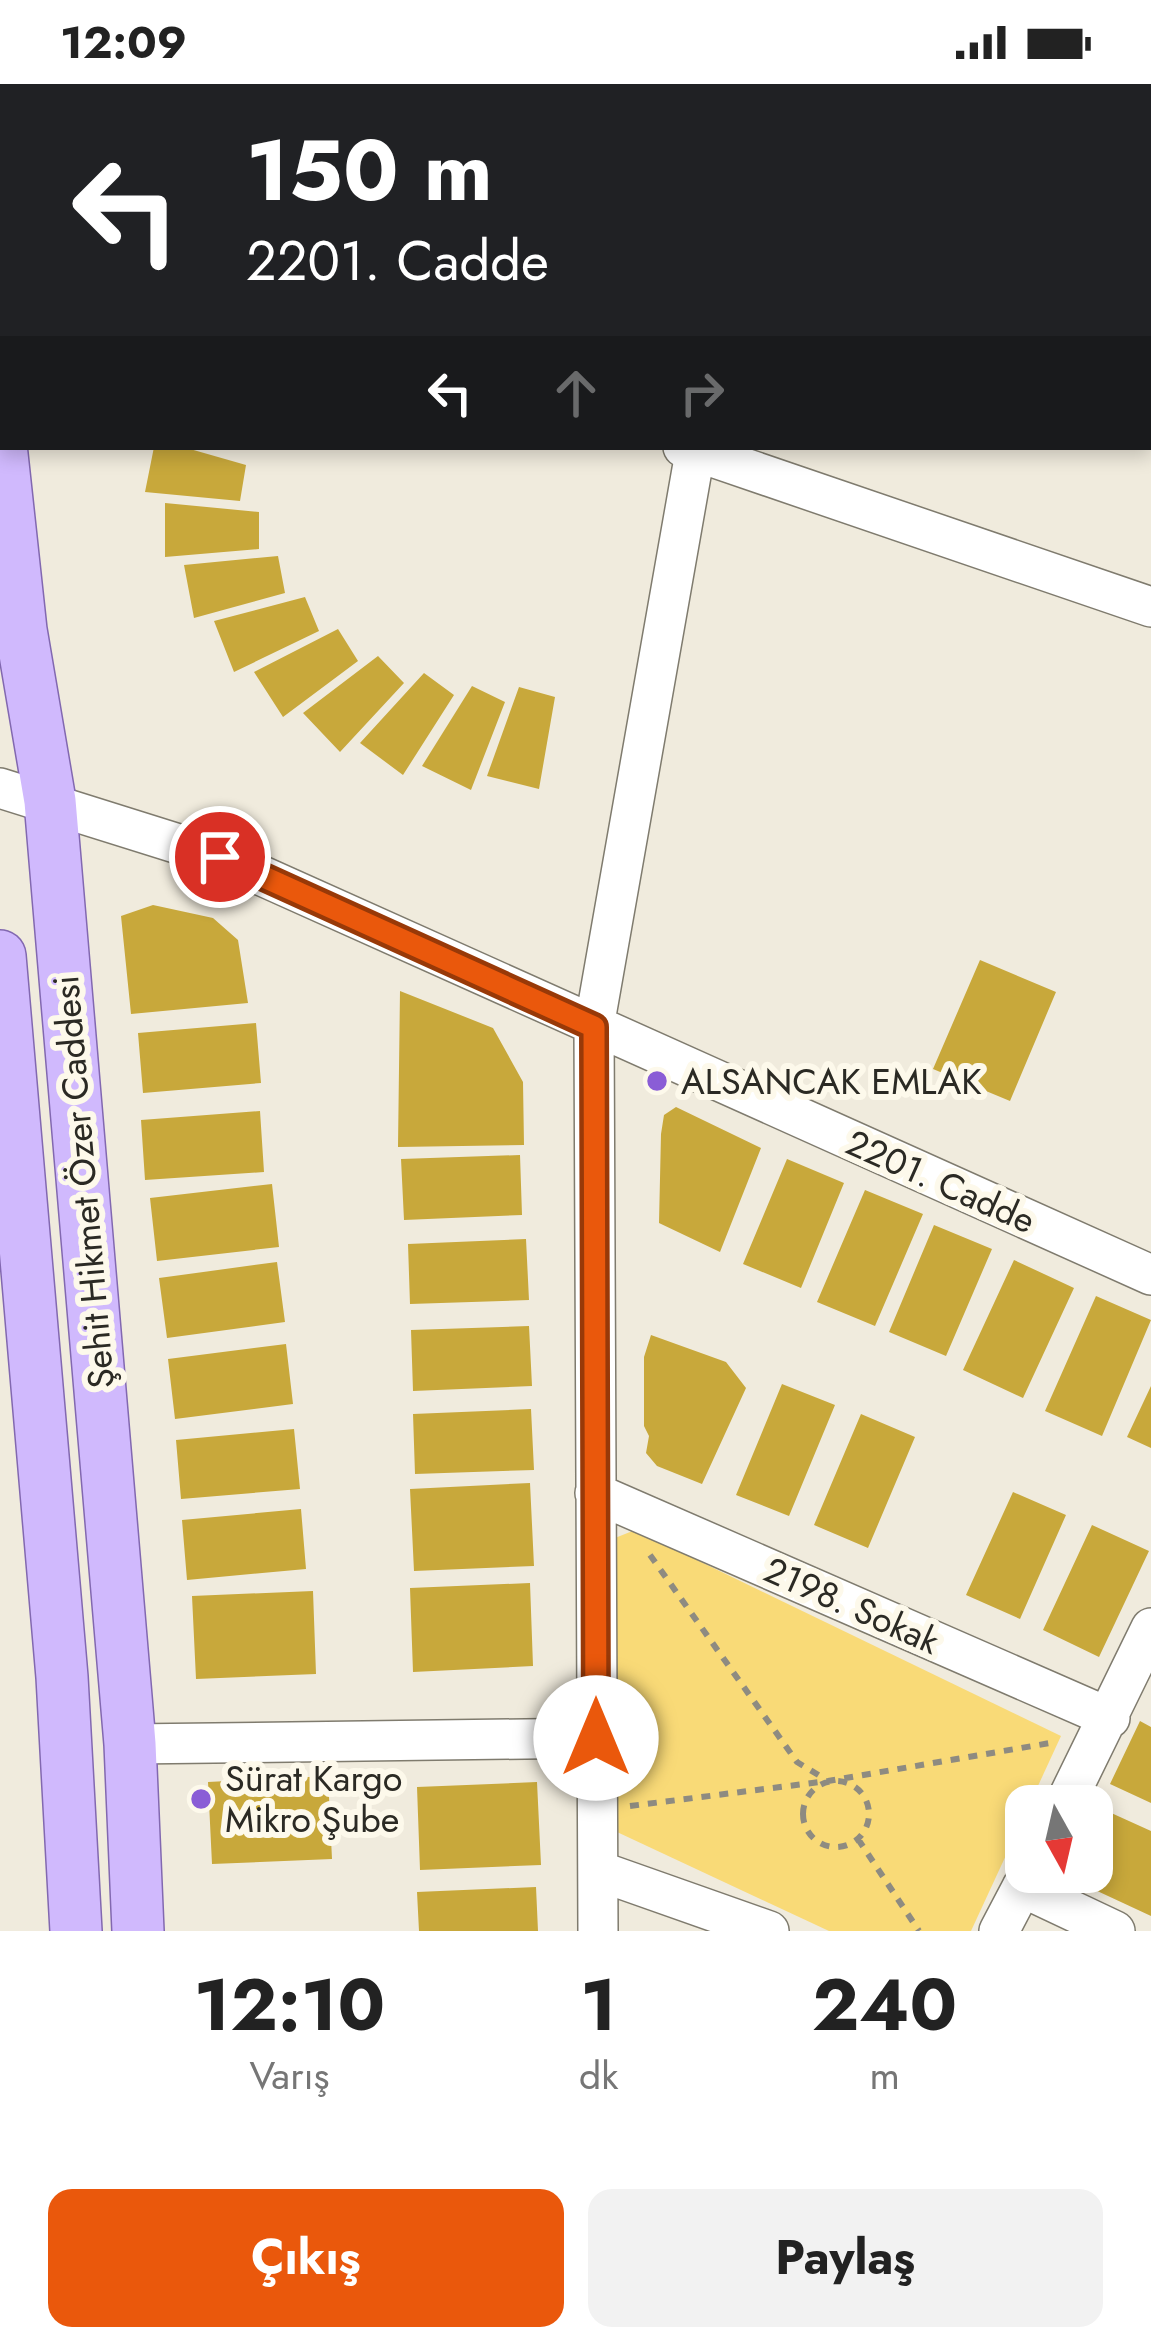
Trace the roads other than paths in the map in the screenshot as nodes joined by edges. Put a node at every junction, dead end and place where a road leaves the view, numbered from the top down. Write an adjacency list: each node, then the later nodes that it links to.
1 (2, 450): 6 (main road, Şehit Hikmet Özer Caddesi)
2 (691, 450): 8 (street)
3 (697, 450): 4 (street)
4 (1151, 607)
5 (0, 788): 6 (street, 2201. Cadde)
6 (50, 801): 8 (street, 2201. Cadde); 14 (main road, Şehit Hikmet Özer Caddesi)
7 (0, 956): 19 (main road, Şehit Hikmet Özer Caddesi)
8 (594, 1027): 9 (street, 2201. Cadde); 10 (street)
9 (1151, 1275)
10 (602, 1496): 12 (street, 2198. Sokak); 13 (street)
11 (1151, 1628): 12 (street)
12 (1106, 1726): 15 (street)
13 (596, 1738): 14 (street); 16 (street)
14 (130, 1744): 20 (main road, Şehit Hikmet Özer Caddesi)
15 (1075, 1785)
16 (599, 1871): 21 (street); 22 (street)
17 (1019, 1893): 23 (street)
18 (1050, 1893): 24 (street)
19 (76, 1931)
20 (138, 1931)
21 (598, 1931)
22 (769, 1931)
23 (1000, 1931)
24 (1115, 1931)

